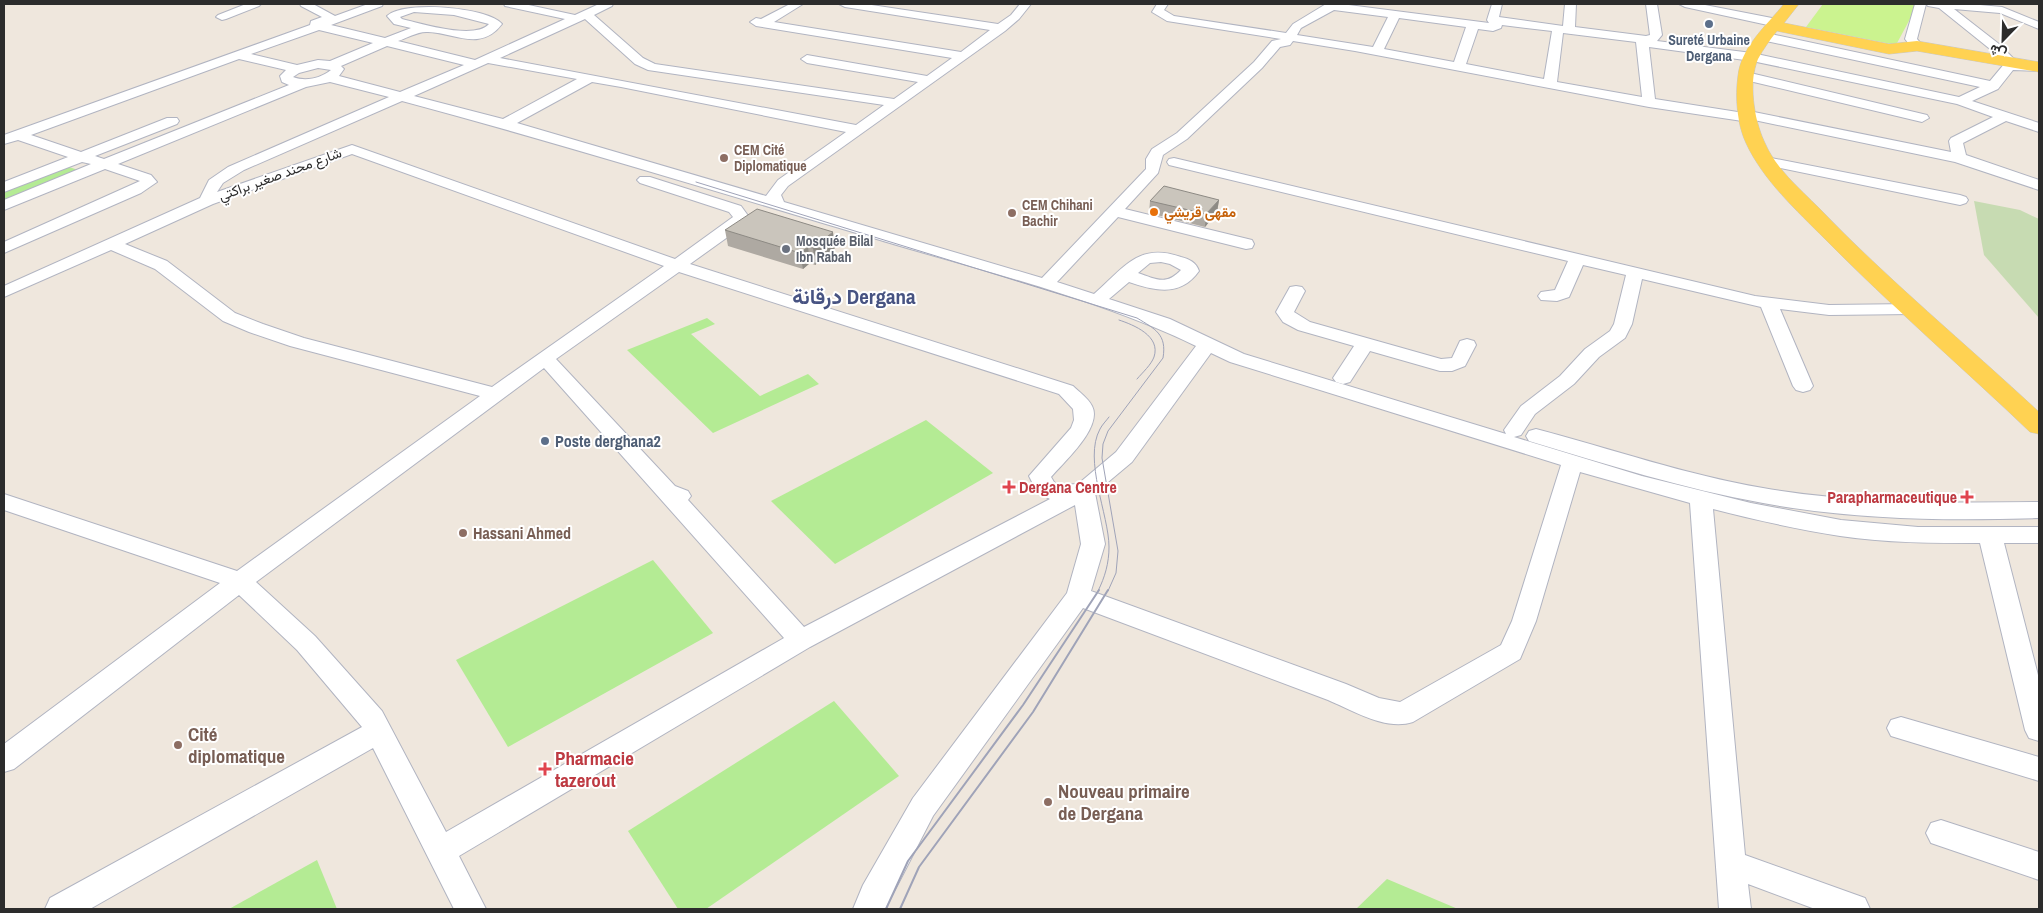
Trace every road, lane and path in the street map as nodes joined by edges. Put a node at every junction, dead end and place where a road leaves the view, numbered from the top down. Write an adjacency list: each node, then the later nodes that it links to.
1 (255, 4): 24 (street)
2 (305, 4): 40 (street)
3 (378, 4): 27 (street)
4 (509, 4): 22 (street)
5 (608, 4): 22 (street)
6 (798, 4): 41 (street)
7 (845, 4): 30 (street)
8 (1026, 4): 30 (street)
9 (1164, 4): 34 (street)
10 (1330, 4): 21 (street); 34 (street)
11 (1414, 4): 23 (street)
12 (1497, 4): 25 (street)
13 (1571, 4): 31 (street)
14 (1652, 4): 35 (street)
15 (1685, 4): 20 (street)
16 (1792, 4): 32 (main road)
17 (1920, 4): 37 (street)
18 (1932, 4): 19 (street)
19 (1941, 4): 28 (street); 49 (street)
20 (1701, 5): 32 (street)
21 (1395, 14): 23 (street); 39 (street)
22 (586, 15): 33 (street); 45 (street); 46 (street)
23 (1409, 16): 26 (street)
24 (222, 17)
25 (1493, 20): 26 (street); 31 (street)
26 (1473, 25): 47 (street)
27 (319, 26): 36 (street); 40 (street)
28 (2039, 26)
29 (425, 28): 29 (street); 36 (street)
30 (1000, 28): 41 (street)
31 (1565, 29): 35 (street); 58 (street)
32 (1773, 29): 38 (main road); 42 (main road); 44 (street)
33 (613, 30)
34 (1291, 35): 39 (street); 75 (street); 78 (street)
35 (1642, 41): 42 (street); 65 (street)
36 (388, 42): 45 (street); 50 (street)
37 (1917, 46): 38 (main road); 49 (main road)
38 (1889, 49): 49 (street)
39 (1377, 51): 47 (street)
40 (236, 56): 51 (street); 73 (street)
41 (963, 56): 55 (street)
42 (1752, 57): 52 (main road); 54 (street)
43 (807, 59): 55 (street)
44 (1868, 59): 54 (street); 59 (street)
45 (482, 62): 53 (street); 60 (street)
46 (647, 65): 57 (street); 64 (street)
47 (1459, 67): 58 (street)
48 (2039, 67): 49 (main road)
49 (2007, 68): 59 (street)
50 (330, 71): 51 (street); 56 (street); 60 (street)
51 (291, 73): 56 (street); 61 (street)
52 (1746, 76): 62 (street); 67 (main road)
53 (589, 78): 57 (street); 70 (street)
54 (1855, 78): 62 (street); 63 (street)
55 (928, 80): 64 (street)
56 (307, 82): 79 (street)
57 (621, 83): 72 (street)
58 (1550, 84): 65 (street)
59 (1993, 86): 63 (street)
60 (400, 97): 70 (street); 87 (street)
61 (230, 98)
62 (1842, 98): 69 (street)
63 (1960, 101): 68 (street)
64 (896, 103): 72 (street)
65 (1649, 103): 67 (street)
66 (184, 116): 74 (street)
67 (1749, 116): 76 (street); 77 (main road)
68 (2004, 117): 71 (street); 76 (street)
69 (1922, 118)
70 (509, 125): 80 (street); 81 (street)
71 (2039, 128)
72 (858, 130): 82 (street)
73 (10, 138): 74 (street)
74 (82, 157): 79 (street); 84 (street)
75 (1155, 158): 78 (street); 90 (street)
76 (1959, 158): 83 (street)
77 (1766, 161): 86 (street); 104 (main road)
78 (1173, 162): 90 (street); 94 (street)
79 (105, 164): 89 (street); 93 (street)
80 (642, 164): 81 (street); 85 (street)
81 (625, 174): 95 (street)
82 (783, 183): 85 (street); 88 (street)
83 (2039, 185)
84 (4, 187)
85 (742, 194): 88 (street)
86 (1960, 200)
87 (207, 201): 91 (street, شارع محند صغير براكتي); 95 (street, شارع محند صغير براكتي)
88 (777, 204): 98 (street)
89 (4, 205)
90 (1119, 213): 92 (street); 98 (street)
91 (111, 244): 100 (street, شارع محند صغير براكتي); 111 (street)
92 (1246, 244)
93 (4, 248)
94 (1577, 259): 96 (street); 101 (street)
95 (676, 265): 108 (street); 116 (street, شارع محند صغير براكتي)
96 (1635, 273): 103 (street); 113 (street)
97 (1126, 275): 102 (street)
98 (1050, 286): 102 (street)
99 (1296, 291): 106 (street)
100 (4, 292)
101 (1547, 296)
102 (1098, 300): 105 (street)
103 (1768, 303): 104 (street); 110 (street)
104 (1912, 309): 112 (main road)
105 (1208, 343): 109 (street); 114 (street); 116 (street)
106 (1365, 344): 107 (street); 109 (street)
107 (1466, 346)
108 (545, 358): 111 (street); 125 (street)
109 (1343, 378): 113 (street)
110 (1803, 386)
111 (496, 394): 123 (street)
112 (2039, 426)
113 (1514, 430): 114 (street)
114 (1538, 444): 115 (street); 120 (street)
115 (1572, 463): 117 (street); 124 (street)
116 (1084, 491): 124 (street); 125 (street)
117 (1701, 499): 121 (street); 133 (street)
118 (4, 502): 123 (street)
119 (2039, 510): 120 (street)
120 (1983, 511): 121 (street)
121 (1997, 535): 122 (street); 127 (street)
122 (2039, 535)
123 (240, 581): 128 (street); 129 (street)
124 (1078, 596): 137 (street)
125 (801, 640): 132 (street)
126 (1900, 728): 130 (street)
127 (2039, 730)
128 (378, 732): 132 (street); 135 (street)
129 (4, 760)
130 (2039, 769)
131 (1941, 833): 134 (street)
132 (440, 851): 136 (street)
133 (1730, 863): 138 (street); 139 (street)
134 (2039, 866)
135 (61, 909)
136 (470, 909)
137 (869, 909)
138 (1735, 909)
139 (1854, 909)

